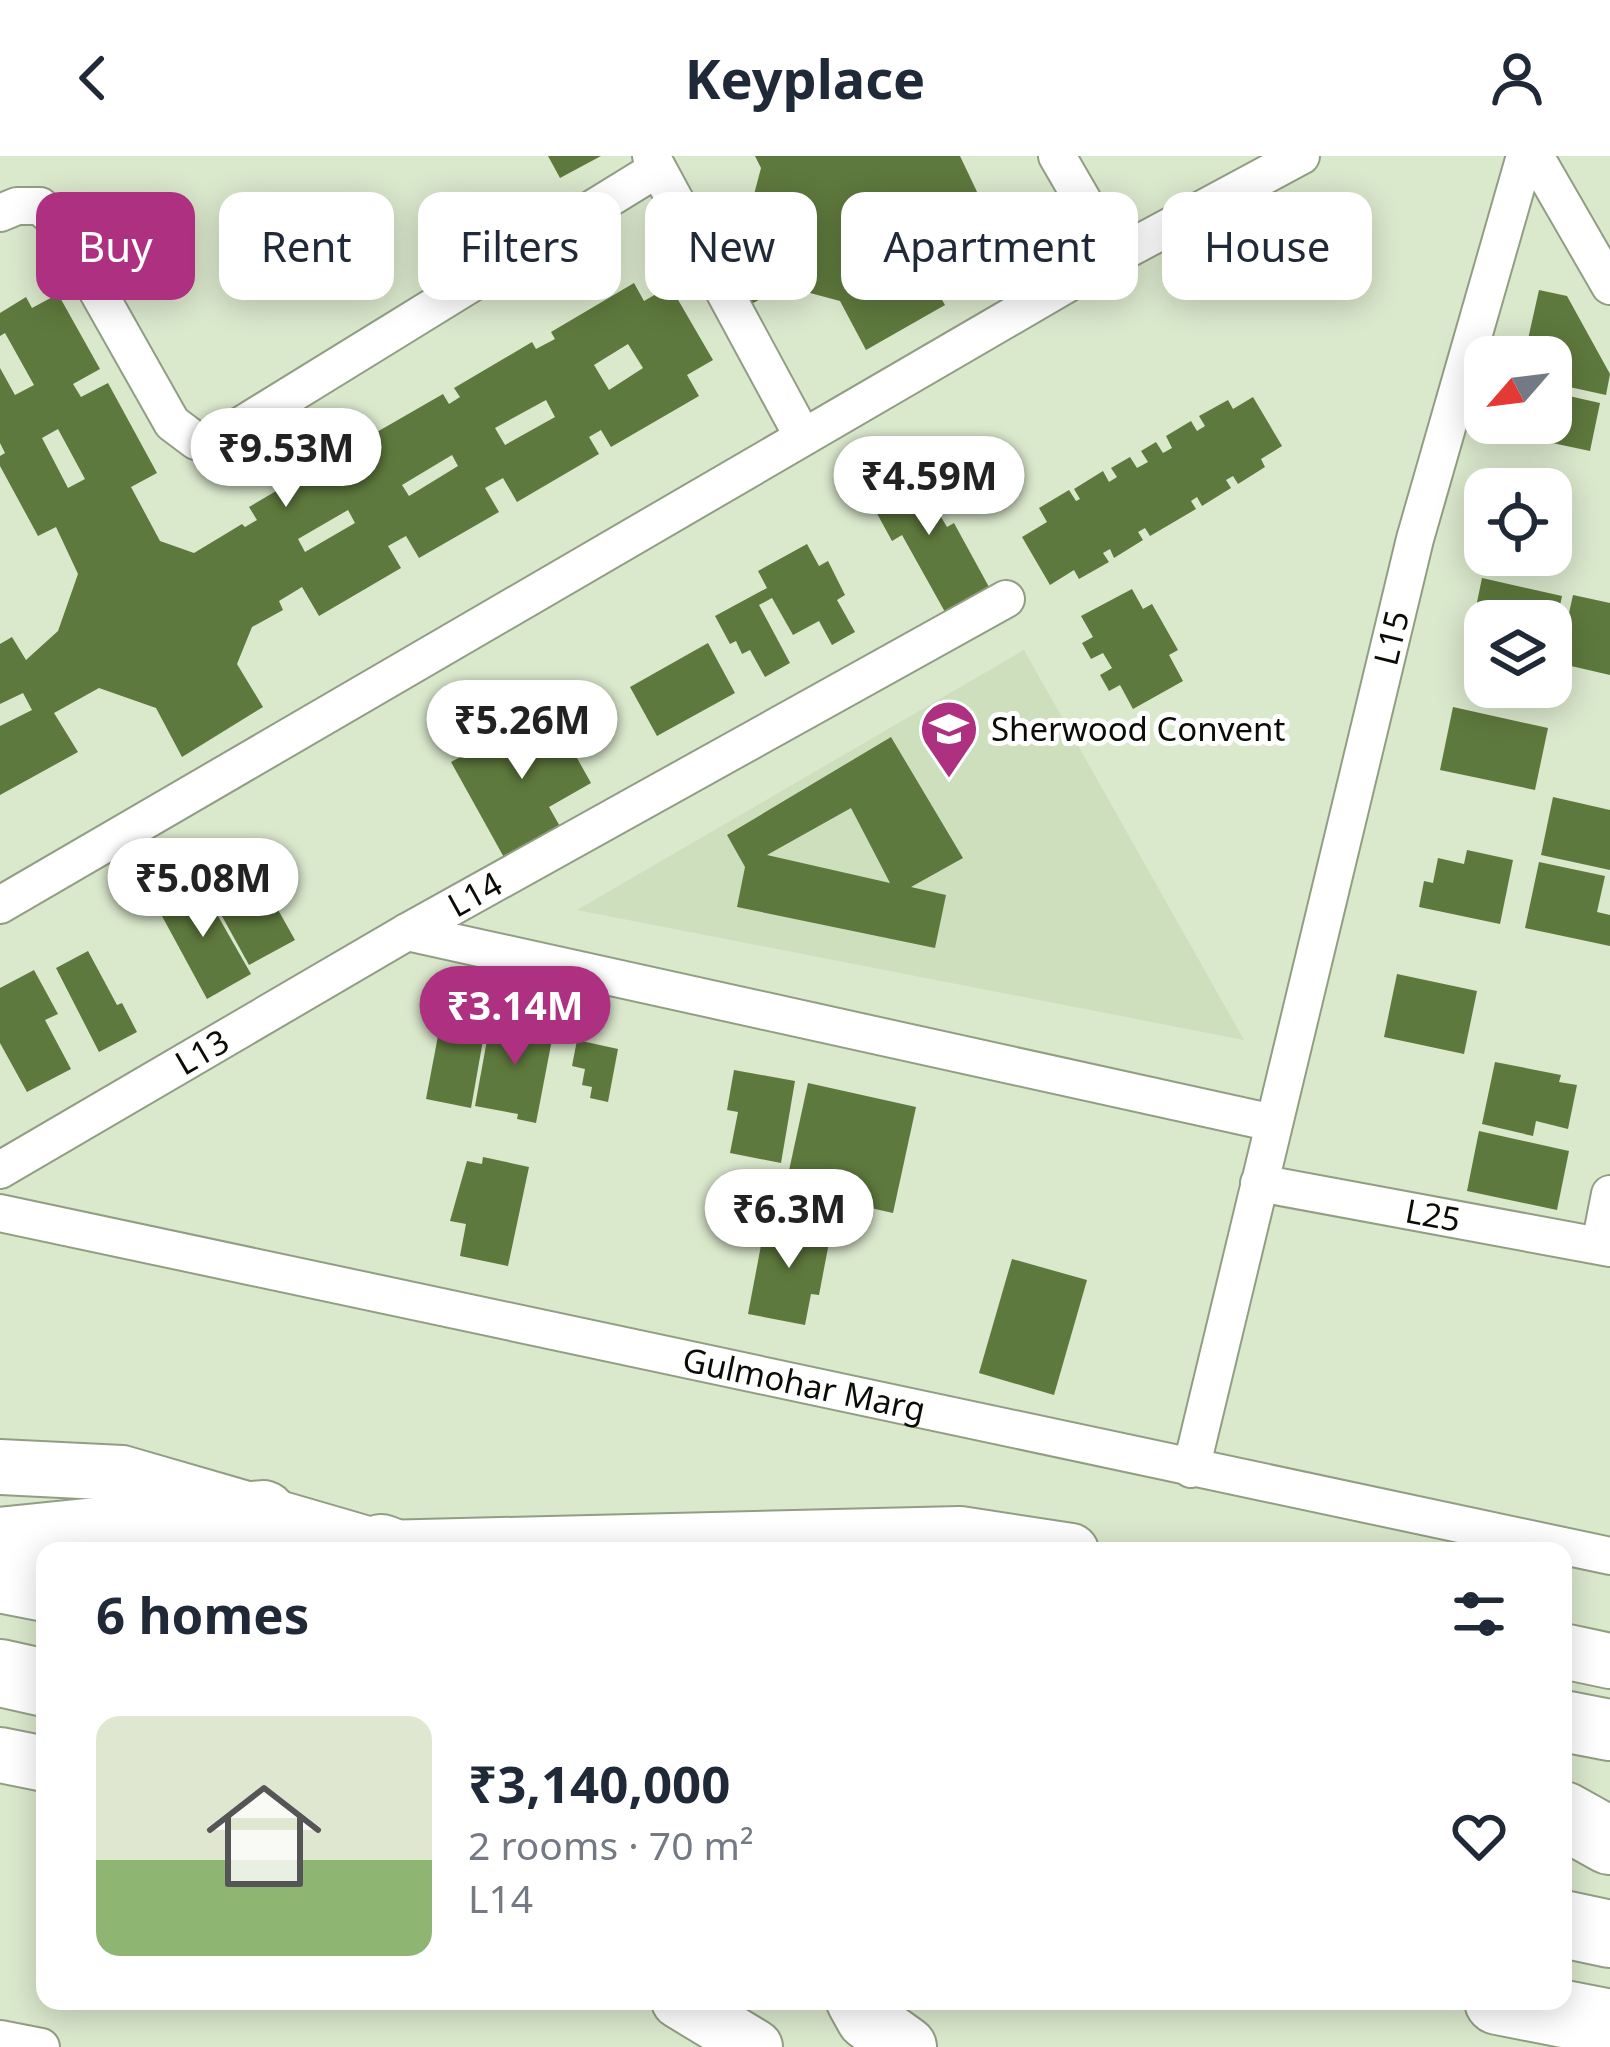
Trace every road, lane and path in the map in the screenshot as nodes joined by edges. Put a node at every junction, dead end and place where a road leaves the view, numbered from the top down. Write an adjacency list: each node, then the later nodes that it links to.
1 (1057, 156): 6 (street)
2 (1300, 156): 8 (street)
3 (1525, 156): 15 (street, L15)
4 (1535, 156): 9 (street)
5 (654, 162): 7 (street); 11 (street)
6 (1078, 192)
7 (0, 213)
8 (1138, 244)
9 (1610, 286)
10 (1039, 300): 11 (street)
11 (803, 437): 13 (street)
12 (1006, 599): 14 (street, L14)
13 (0, 905)
14 (406, 932): 15 (street, L14); 16 (street, L13)
15 (1273, 1124): 17 (street, L15)
16 (0, 1170)
17 (1259, 1183): 20 (street, L25); 22 (street, L15)
18 (1610, 1194): 20 (street)
19 (0, 1213): 22 (street, Gulmohar Marg)
20 (1605, 1247)
21 (0, 1467): 23 (main road)
22 (1191, 1469): 28 (street, Gulmohar Marg)
23 (263, 1514): 24 (highway); 25 (main road)
24 (0, 1541)
25 (358, 1542)
26 (672, 1542): 27 (main road)
27 (1012, 1542)
28 (1543, 1542)
29 (1572, 1548): 30 (street, Gulmohar Marg)
30 (1610, 1556)
31 (0, 1579): 32 (highway)
32 (36, 1586)
33 (1572, 1653): 34 (main road)
34 (1610, 1661)
35 (0, 1673): 36 (highway)
36 (36, 1681)
37 (1572, 1723): 38 (main road)
38 (1610, 1730)
39 (0, 1755): 40 (main road)
40 (36, 1762)
41 (1572, 1820): 42 (highway)
42 (1610, 1841)
43 (1572, 1926): 44 (highway)
44 (1610, 1934)
45 (694, 2010): 51 (main road)
46 (862, 2010): 52 (main road)
47 (1544, 2010): 48 (highway)
48 (1610, 2023)
49 (0, 2039): 50 (street)
50 (41, 2047)
51 (755, 2047)
52 (906, 2047)

